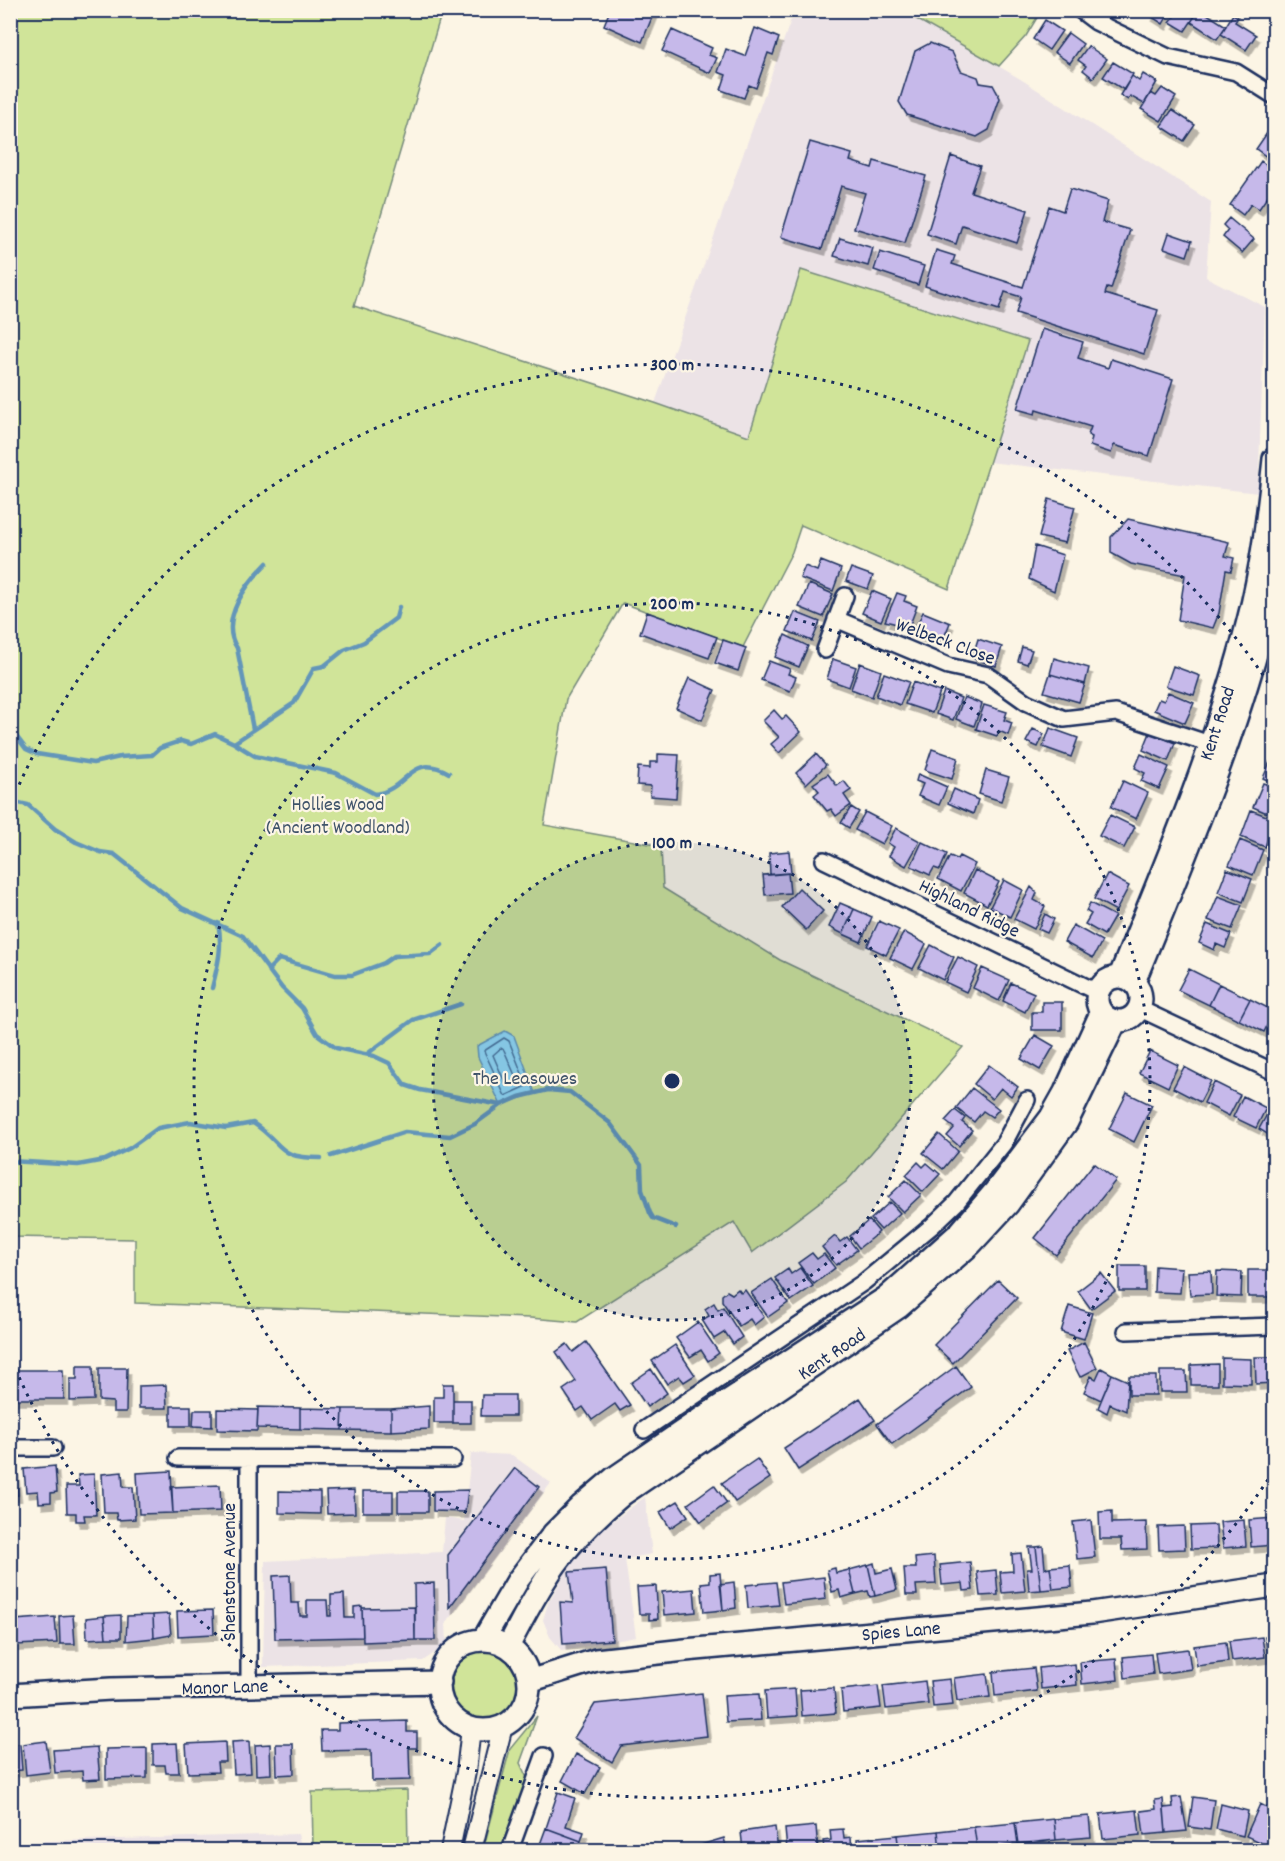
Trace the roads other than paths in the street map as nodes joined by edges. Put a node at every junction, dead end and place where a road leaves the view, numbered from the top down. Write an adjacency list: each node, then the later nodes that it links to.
1 (1080, 10): 2 (street)
2 (1275, 96)
3 (1275, 459): 8 (main road, Kent Road)
4 (1275, 584): 10 (main road, Kent Road)
5 (844, 596): 6 (street)
6 (836, 620): 7 (street); 8 (street, Welbeck Close)
7 (825, 650)
8 (1210, 744): 10 (main road, Kent Road)
9 (824, 860): 11 (street, Highland Ridge)
10 (1127, 979): 11 (main road); 12 (main road)
11 (1097, 992): 13 (main road)
12 (1138, 1008): 13 (main road); 14 (street)
13 (1108, 1017): 17 (main road, Kent Road); 28 (main road, Kent Road)
14 (1275, 1072)
15 (1027, 1100): 16 (street, Kent Road)
16 (956, 1203): 17 (street); 20 (street, Kent Road)
17 (972, 1219): 27 (main road, Kent Road)
18 (1275, 1326): 19 (street)
19 (1126, 1331)
20 (644, 1430)
21 (10, 1448): 22 (street)
22 (53, 1448)
23 (178, 1458): 24 (street)
24 (249, 1458): 25 (street); 31 (street, Shenstone Avenue)
25 (453, 1459)
26 (1275, 1586): 29 (main road, Spies Lane)
27 (483, 1640): 28 (main road); 30 (main road)
28 (508, 1647): 29 (main road)
29 (529, 1681): 33 (main road)
30 (440, 1682): 31 (main road, Manor Lane); 34 (main road)
31 (249, 1685): 32 (main road, Manor Lane)
32 (10, 1695)
33 (503, 1726): 34 (main road); 37 (street)
34 (471, 1728): 36 (street)
35 (536, 1761): 38 (street)
36 (450, 1851)
37 (472, 1851)
38 (510, 1851)

